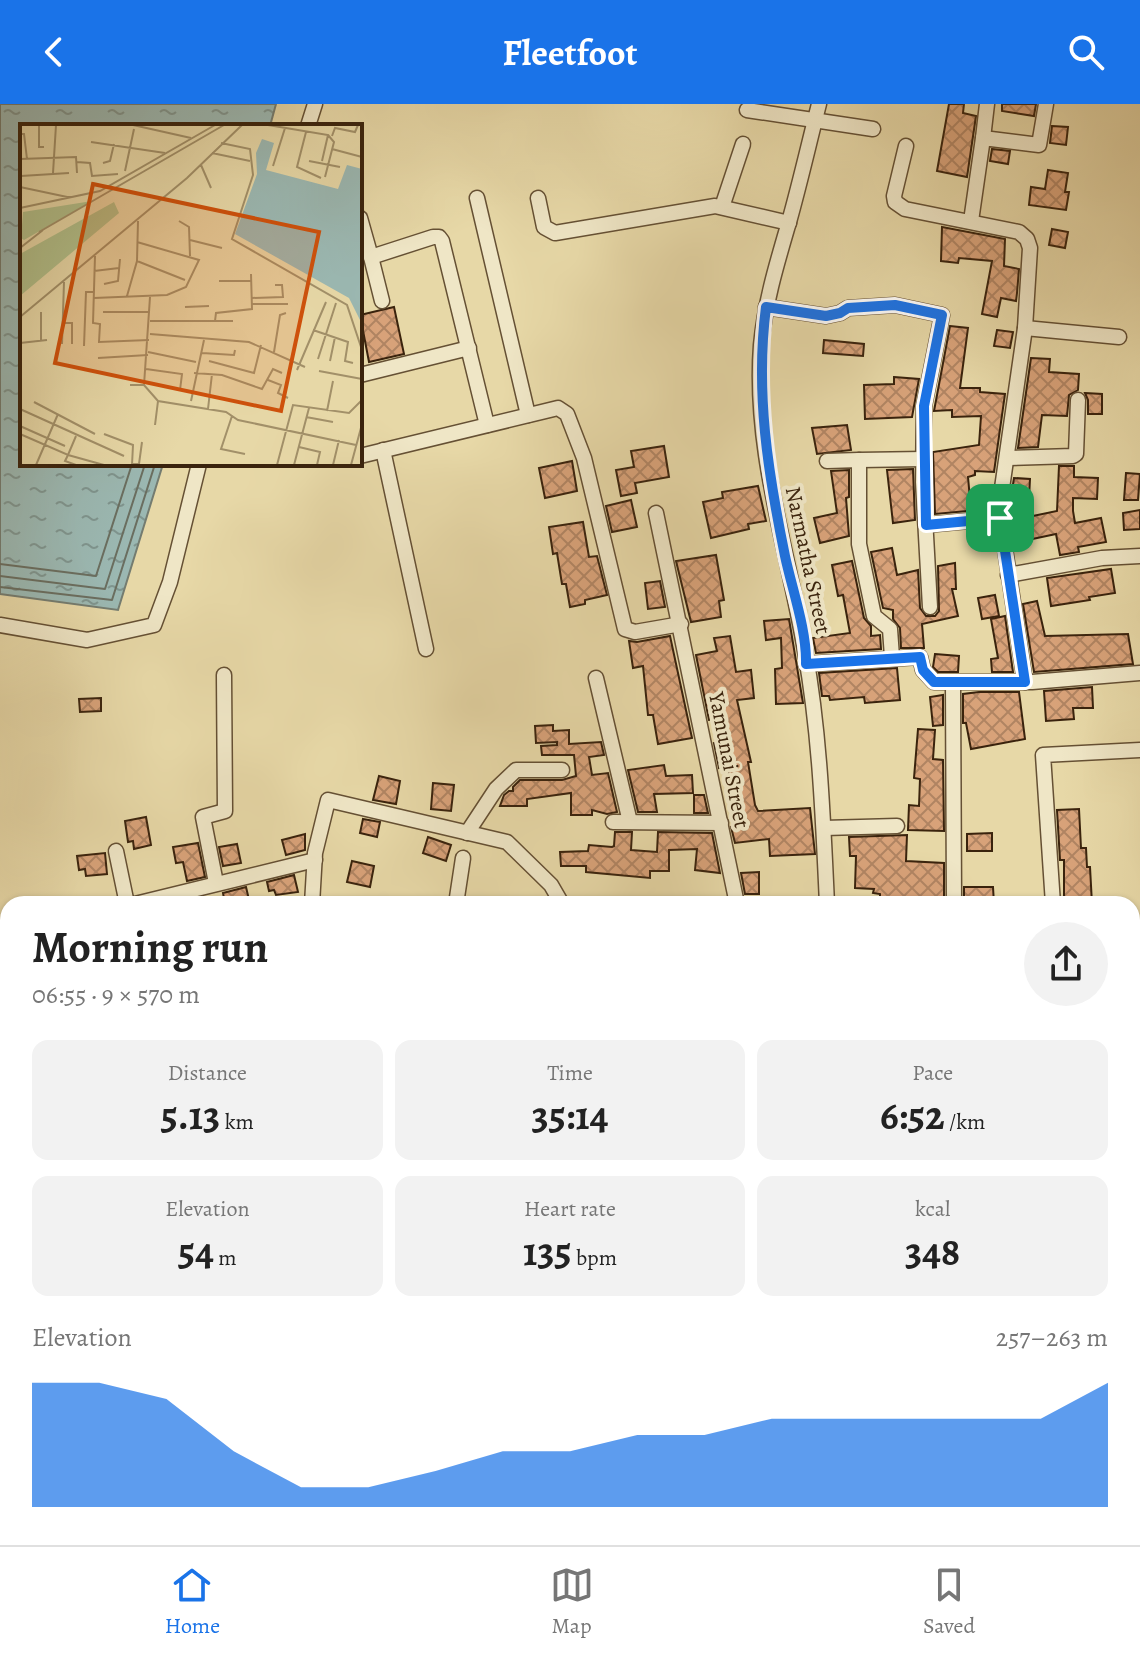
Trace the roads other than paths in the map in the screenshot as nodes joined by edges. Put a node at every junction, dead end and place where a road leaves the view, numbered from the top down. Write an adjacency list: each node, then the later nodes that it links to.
1 (315, 104): 7 (street)
2 (819, 104): 6 (street, Narmatha Street)
3 (987, 104): 9 (street)
4 (1046, 104): 9 (street)
5 (747, 110): 6 (street)
6 (815, 121): 8 (street); 16 (street, Narmatha Street)
7 (309, 124)
8 (873, 129)
9 (983, 138): 15 (street)
10 (743, 144): 14 (street)
11 (906, 146): 15 (street)
12 (477, 198): 26 (street)
13 (538, 198): 14 (street)
14 (722, 207): 16 (street)
15 (971, 221): 21 (street)
16 (789, 223): 20 (street, Narmatha Street)
17 (362, 225): 18 (street)
18 (371, 257): 19 (street); 23 (street)
19 (382, 301)
20 (766, 307): 31 (street); 45 (street, Narmatha Street)
21 (1025, 328): 22 (street); 30 (street)
22 (1119, 337)
23 (469, 348): 24 (street); 27 (street)
24 (362, 375)
25 (1078, 400): 30 (street)
26 (528, 415): 27 (street); 41 (street)
27 (487, 425): 28 (street)
28 (383, 450): 29 (street); 43 (street)
29 (362, 455)
30 (1007, 458): 36 (street)
31 (924, 459): 32 (street); 37 (street)
32 (859, 460): 33 (street); 44 (street)
33 (827, 461)
34 (199, 466): 42 (street)
35 (656, 513): 41 (street, Yamunai Street)
36 (1000, 518): 37 (street); 39 (street)
37 (926, 525): 40 (street)
38 (1140, 556): 39 (street)
39 (1008, 575): 49 (street)
40 (930, 607)
41 (681, 624): 55 (street, Yamunai Street)
42 (0, 625)
43 (426, 649)
44 (892, 657): 45 (street); 50 (street)
45 (806, 664): 57 (street, Narmatha Street)
46 (1140, 673): 49 (street)
47 (224, 675): 62 (street)
48 (596, 678): 54 (street)
49 (1025, 682): 50 (street)
50 (953, 683): 70 (street)
51 (1140, 750): 71 (street)
52 (562, 770): 58 (street)
53 (613, 822): 54 (street)
54 (630, 822): 55 (street)
55 (721, 823): 68 (street, Yamunai Street)
56 (897, 826): 57 (street)
57 (824, 828): 69 (street, Narmatha Street)
58 (467, 833): 61 (street); 67 (street)
59 (116, 851): 63 (street)
60 (463, 858): 66 (street)
61 (315, 860): 62 (street); 65 (street)
62 (216, 883): 64 (street)
63 (125, 896)
64 (166, 896)
65 (313, 896)
66 (457, 896)
67 (557, 896)
68 (735, 896)
69 (827, 896)
70 (954, 896)
71 (1052, 896)

